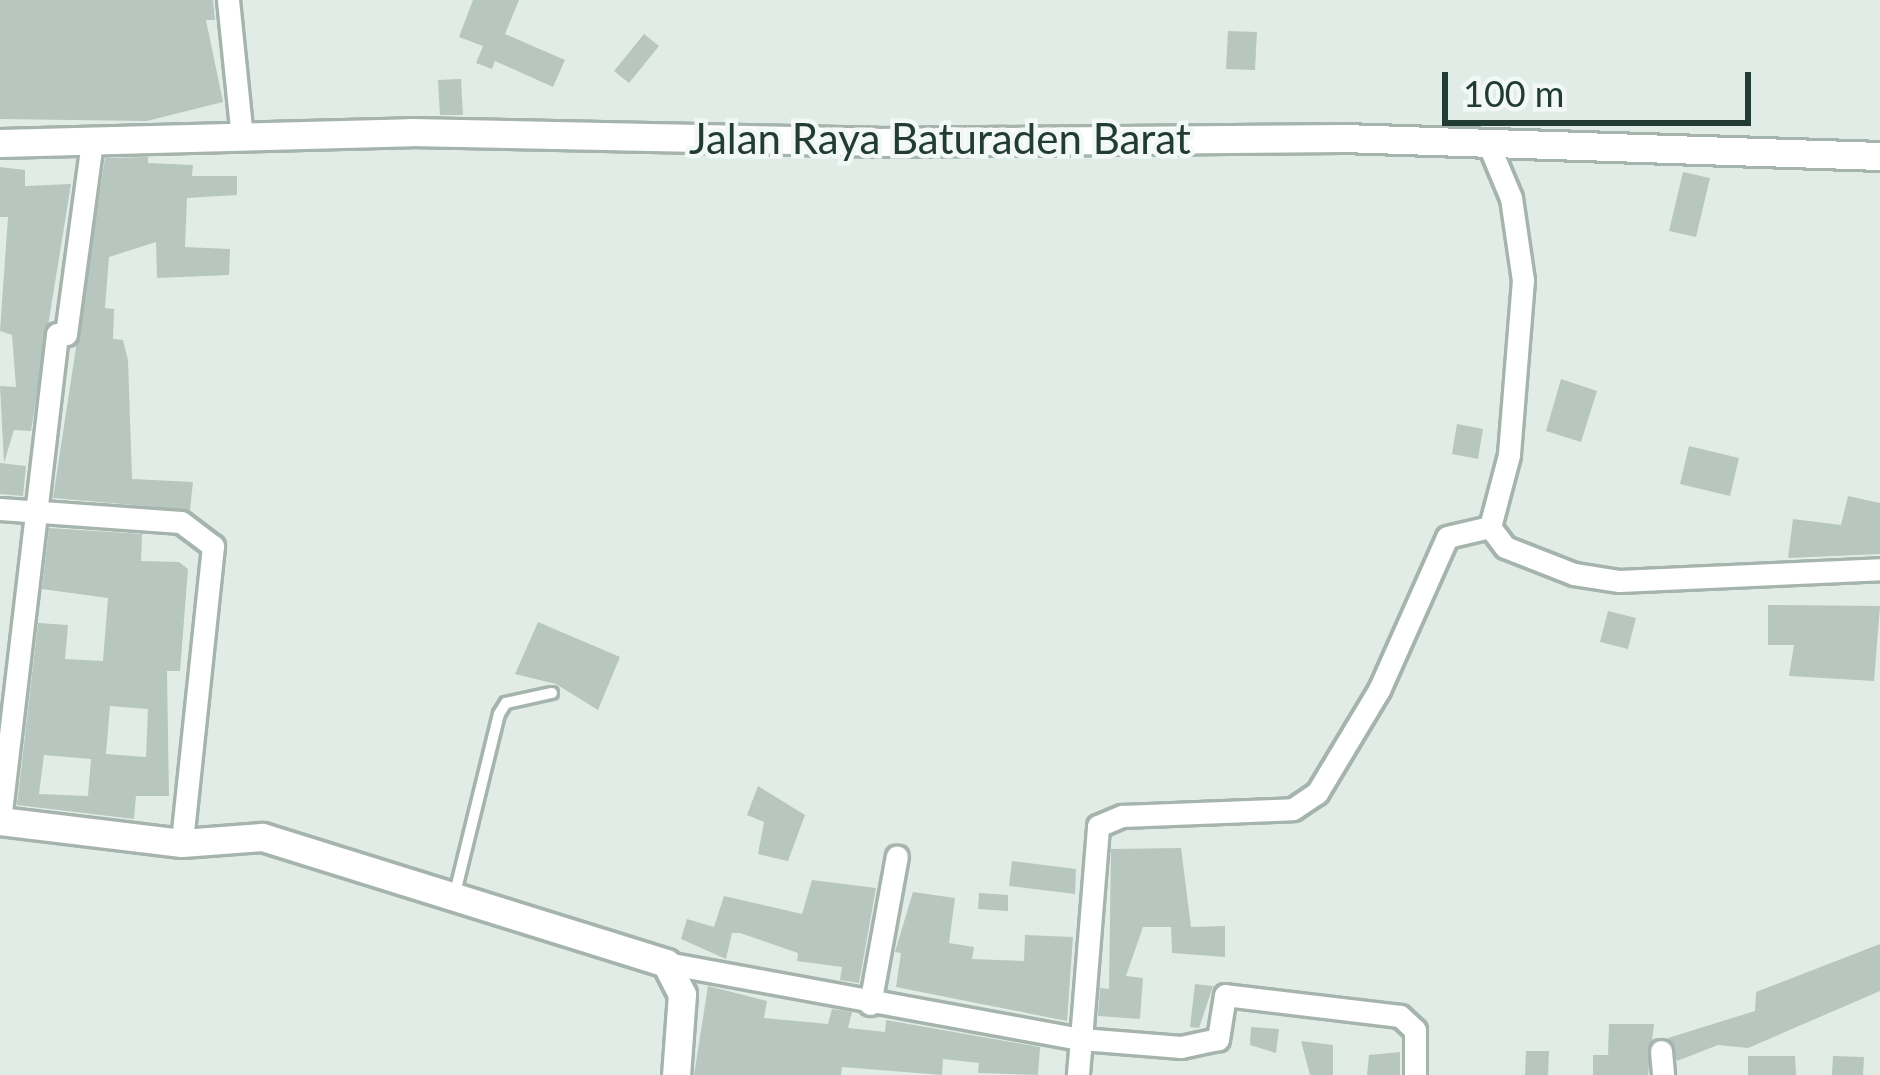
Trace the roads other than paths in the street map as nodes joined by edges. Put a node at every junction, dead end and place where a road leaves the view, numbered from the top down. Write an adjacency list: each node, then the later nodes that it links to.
1 (228, 0): 2 (street)
2 (242, 139): 3 (street, Jalan Raya Baturaden Barat); 5 (street, Jalan Raya Baturaden Barat)
3 (92, 141): 4 (street, Jalan Raya Baturaden Barat); 8 (street)
4 (0, 143)
5 (1488, 143): 6 (street, Jalan Raya Baturaden Barat); 9 (street)
6 (1880, 156)
7 (0, 509): 8 (street)
8 (40, 514): 12 (street); 13 (street)
9 (1490, 527): 10 (street); 18 (street)
10 (1880, 569)
11 (552, 693): 15 (lane)
12 (0, 821): 13 (street)
13 (182, 843): 15 (street)
14 (897, 856): 17 (street)
15 (455, 893): 16 (street)
16 (666, 963): 17 (street); 20 (street)
17 (870, 1004): 18 (street)
18 (1081, 1039): 21 (street); 22 (street)
19 (1661, 1051): 23 (street)
20 (676, 1075)
21 (1078, 1075)
22 (1414, 1075)
23 (1664, 1075)

